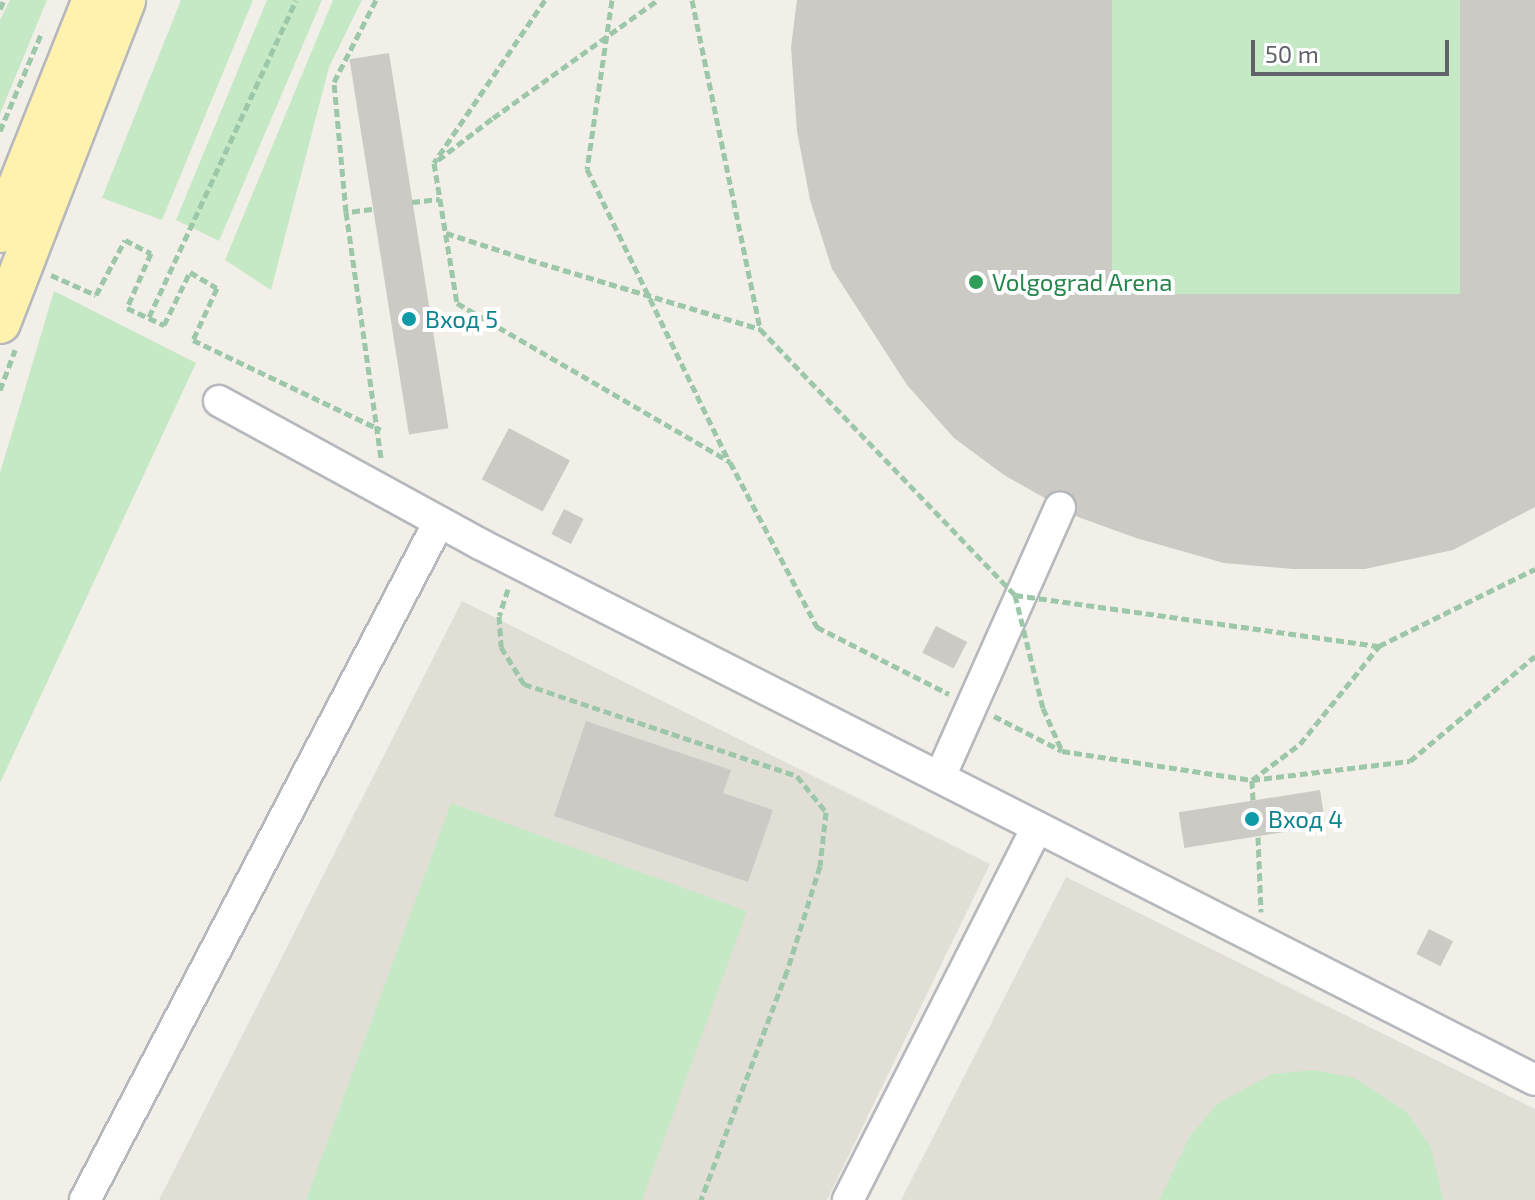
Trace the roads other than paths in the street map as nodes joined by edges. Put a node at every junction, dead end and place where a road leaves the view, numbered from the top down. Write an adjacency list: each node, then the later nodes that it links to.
1 (93, 0): 3 (main road)
2 (125, 0): 4 (main road)
3 (0, 232)
4 (0, 323)
5 (219, 401): 7 (street)
6 (1060, 507): 8 (street)
7 (439, 522): 8 (street); 11 (street)
8 (940, 777): 9 (street)
9 (1037, 827): 10 (street); 12 (street)
10 (1535, 1080)
11 (85, 1200)
12 (848, 1200)

